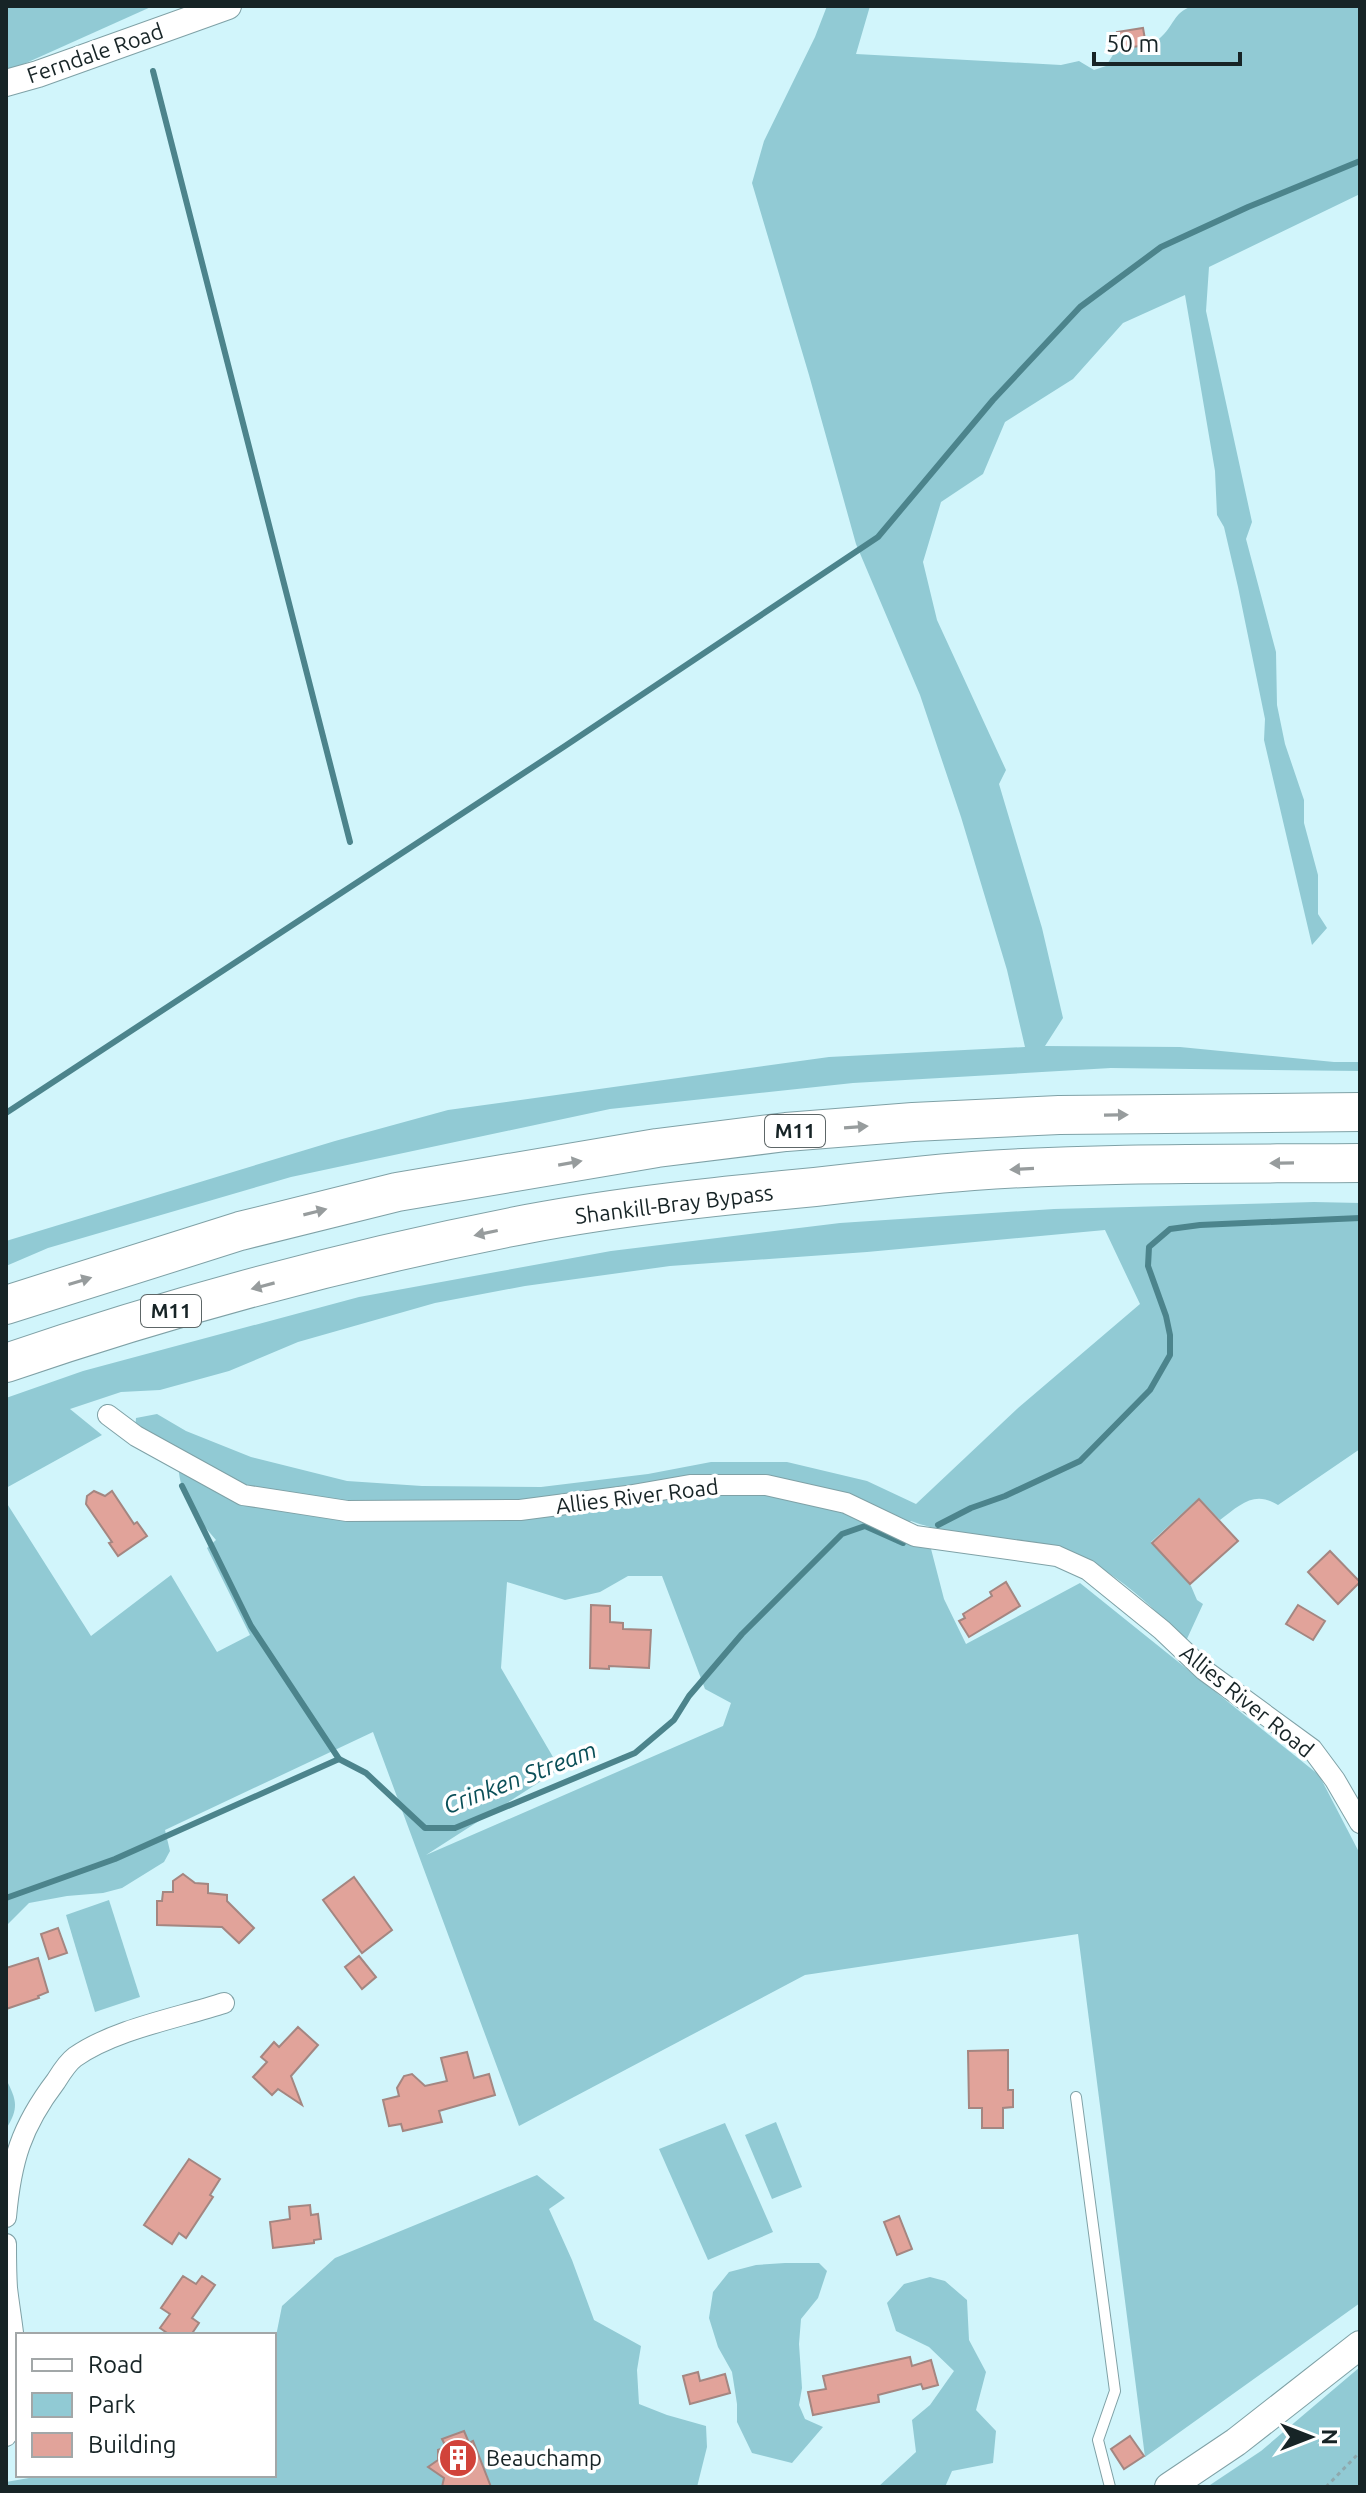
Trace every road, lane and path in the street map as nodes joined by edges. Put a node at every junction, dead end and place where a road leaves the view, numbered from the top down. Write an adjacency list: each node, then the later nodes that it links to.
1 (228, 6): 2 (street, Ferndale Road)
2 (6, 83)
3 (1360, 1112): 5 (highway, M11, one-way to 3)
4 (1360, 1163): 6 (highway, Shankill-Bray Bypass / M11, one-way to 6)
5 (6, 1305)
6 (6, 1363)
7 (108, 1415): 8 (street, Allies River Road)
8 (1360, 1823)
9 (224, 2003): 11 (street)
10 (1076, 2097): 18 (lane)
11 (6, 2217)
12 (6, 2244): 14 (street)
13 (1360, 2345): 19 (main road)
14 (16, 2374)
15 (16, 2396): 16 (street)
16 (6, 2436)
17 (1360, 2452): 20 (path)
18 (1110, 2487)
19 (1169, 2487)
20 (1326, 2487)

